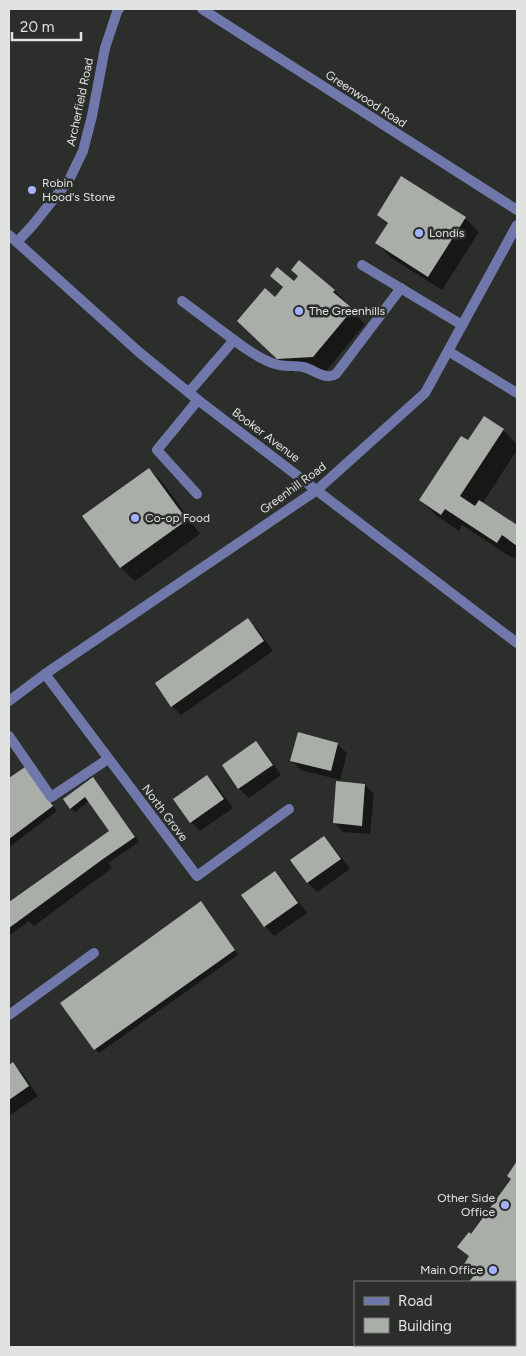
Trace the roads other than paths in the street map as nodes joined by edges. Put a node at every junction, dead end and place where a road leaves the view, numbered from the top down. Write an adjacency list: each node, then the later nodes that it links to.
1 (119, 9): 6 (street, Archerfield Road)
2 (202, 9): 3 (street, Greenwood Road)
3 (517, 210)
4 (517, 225): 10 (street, Greenhill Road)
5 (9, 235): 6 (street, Booker Avenue)
6 (17, 242): 13 (street, Booker Avenue)
7 (362, 265): 8 (street)
8 (401, 288): 10 (street); 11 (street)
9 (182, 301): 11 (street)
10 (462, 325): 12 (street, Greenhill Road)
11 (234, 340): 13 (street)
12 (448, 351): 14 (street); 16 (street, Greenhill Road)
13 (189, 392): 15 (street, Booker Avenue)
14 (517, 393)
15 (198, 400): 16 (street, Booker Avenue); 17 (street)
16 (317, 490): 18 (street, Booker Avenue); 19 (street, Greenhill Road)
17 (197, 494)
18 (517, 643)
19 (45, 674): 20 (street, Greenhill Road); 22 (street, North Grove)
20 (10, 696)
21 (9, 736): 22 (street)
22 (108, 759): 23 (street, North Grove)
23 (288, 809)
24 (94, 953): 25 (street)
25 (9, 1015)

